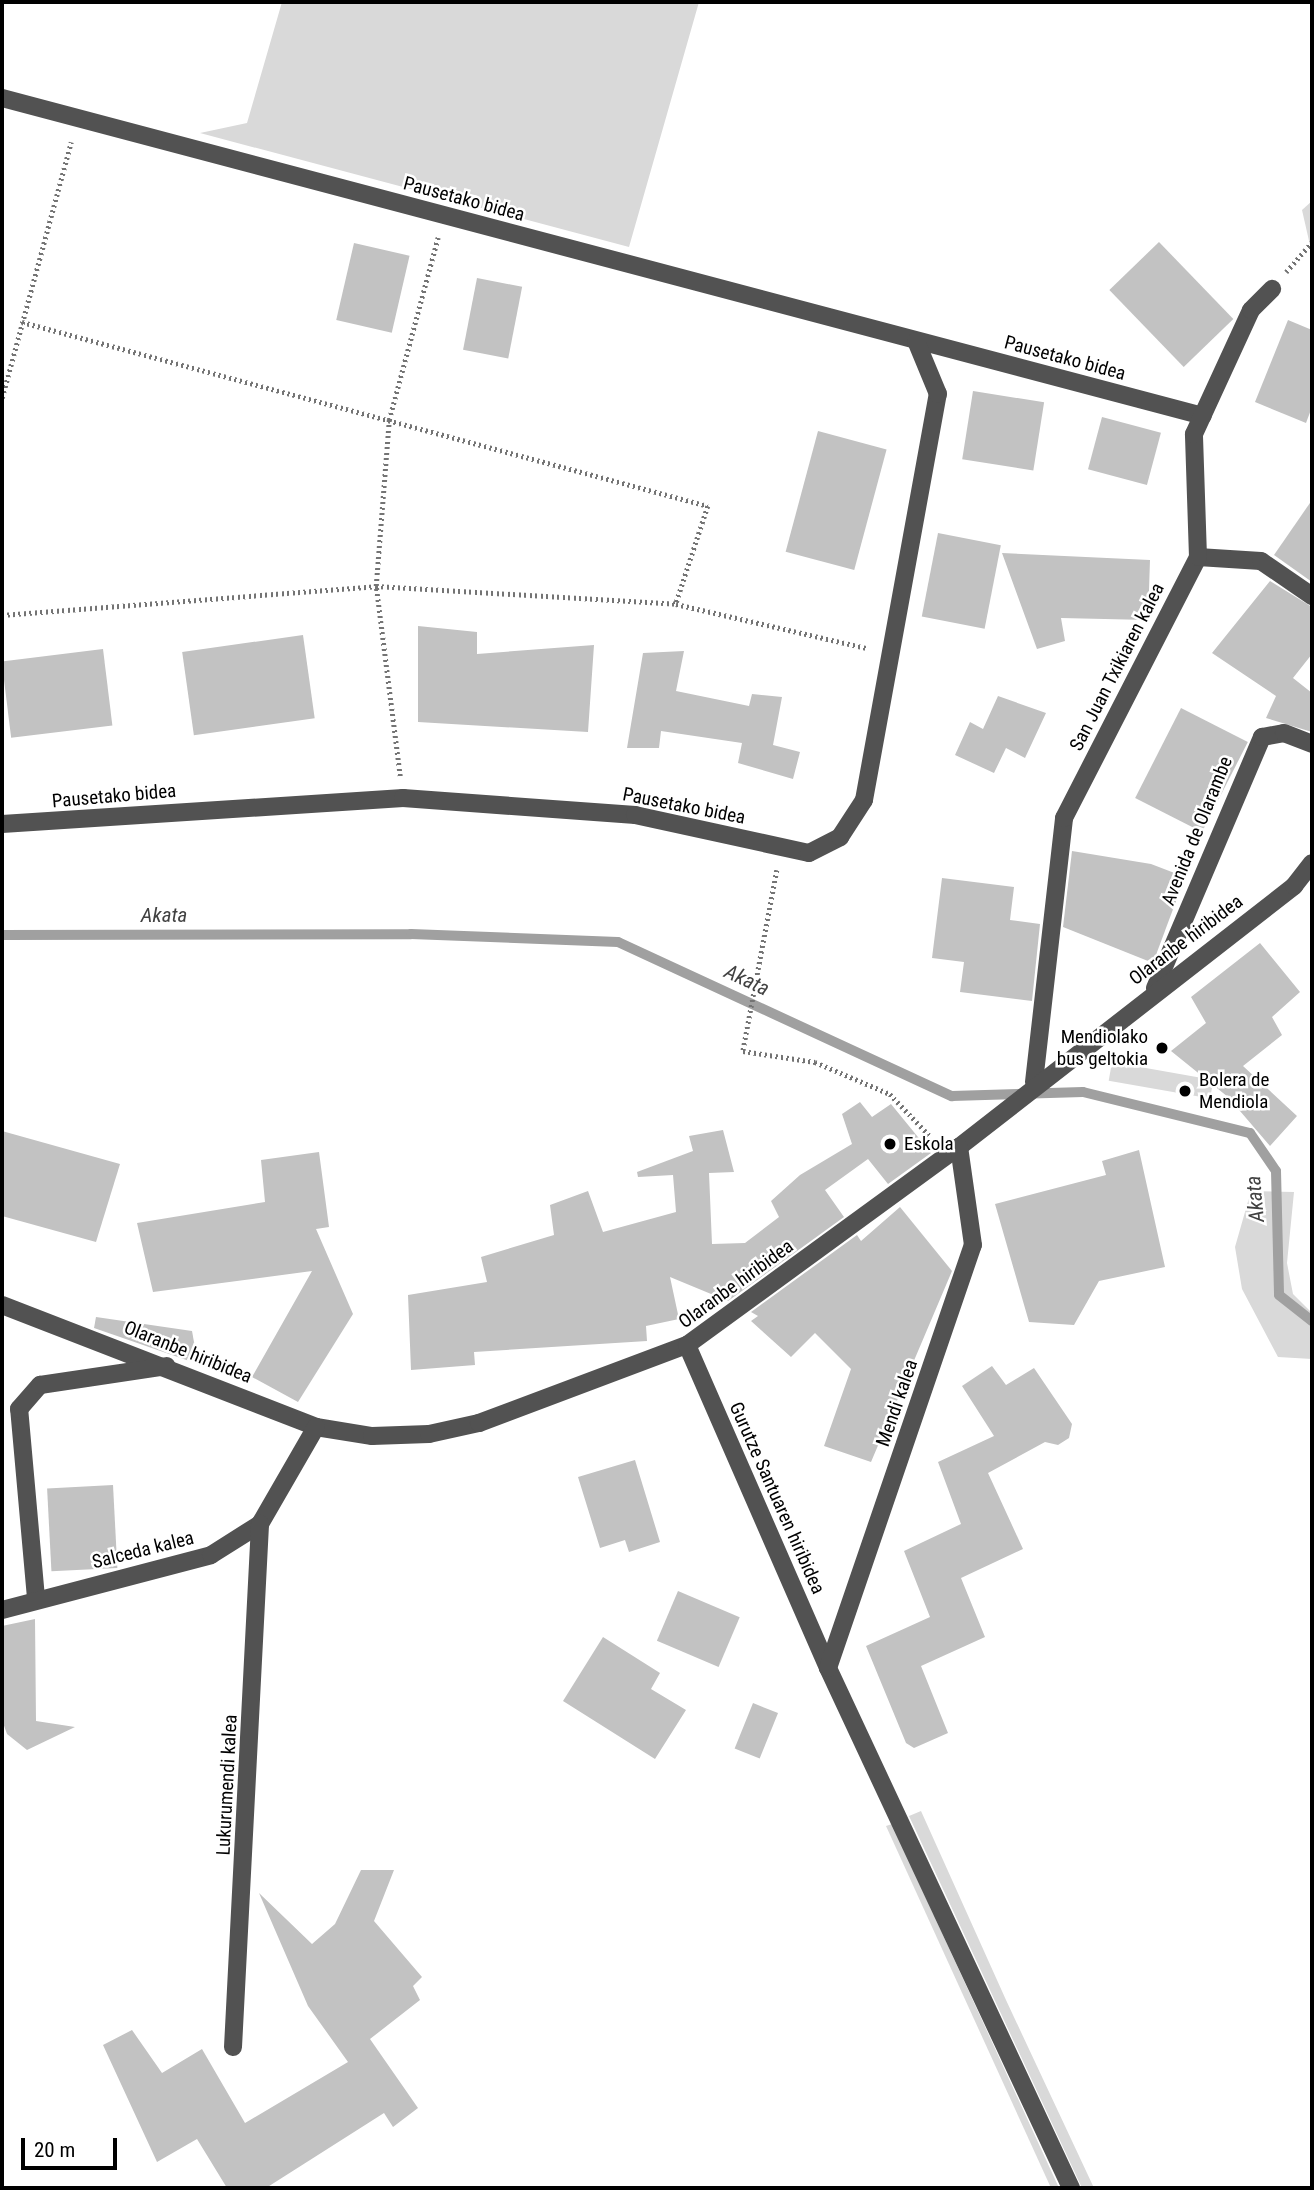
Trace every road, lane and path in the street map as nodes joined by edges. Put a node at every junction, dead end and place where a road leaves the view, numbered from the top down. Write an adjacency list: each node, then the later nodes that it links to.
1 (2, 99): 2 (street, Pausetako bidea)
2 (77, 118): 3 (street, Pausetako bidea); 6 (path)
3 (444, 215): 7 (street, Pausetako bidea); 10 (path)
4 (1312, 242): 5 (path)
5 (1272, 289): 9 (street, San Juan Txikiaren kalea)
6 (22, 322): 8 (path); 10 (path)
7 (916, 341): 9 (street, Pausetako bidea); 16 (street, Pausetako bidea)
8 (2, 398)
9 (1203, 416): 11 (street, San Juan Txikiaren kalea)
10 (389, 420): 12 (path); 14 (path)
11 (1198, 557): 13 (street); 23 (street, San Juan Txikiaren kalea)
12 (376, 586): 14 (path); 15 (path); 18 (path)
13 (1312, 596)
14 (676, 604): 16 (path)
15 (2, 615)
16 (891, 653): 20 (street, Pausetako bidea)
17 (1312, 744): 22 (street, Avenida de Olarambe)
18 (403, 797): 19 (street, Pausetako bidea); 20 (street, Pausetako bidea)
19 (2, 824)
20 (780, 846): 24 (path)
21 (1312, 863): 22 (street, Olaranbe hiribidea)
22 (1154, 990): 23 (street, Olaranbe hiribidea)
23 (1034, 1082): 24 (street, Olaranbe hiribidea)
24 (953, 1151): 26 (street, Olaranbe hiribidea); 32 (street, Mendi kalea)
25 (2, 1305): 27 (street, Olaranbe hiribidea)
26 (687, 1345): 28 (street, Olaranbe hiribidea); 32 (street, Gurutze Santuaren hiribidea)
27 (170, 1366): 28 (street, Olaranbe hiribidea); 30 (street)
28 (316, 1427): 29 (street, Salceda kalea)
29 (260, 1524): 30 (street, Salceda kalea); 33 (street, Lukurumendi kalea)
30 (36, 1598): 31 (street, Salceda kalea)
31 (2, 1610)
32 (828, 1668): 34 (street, Gurutze Santuaren hiribidea)
33 (233, 2047)
34 (1071, 2188)

